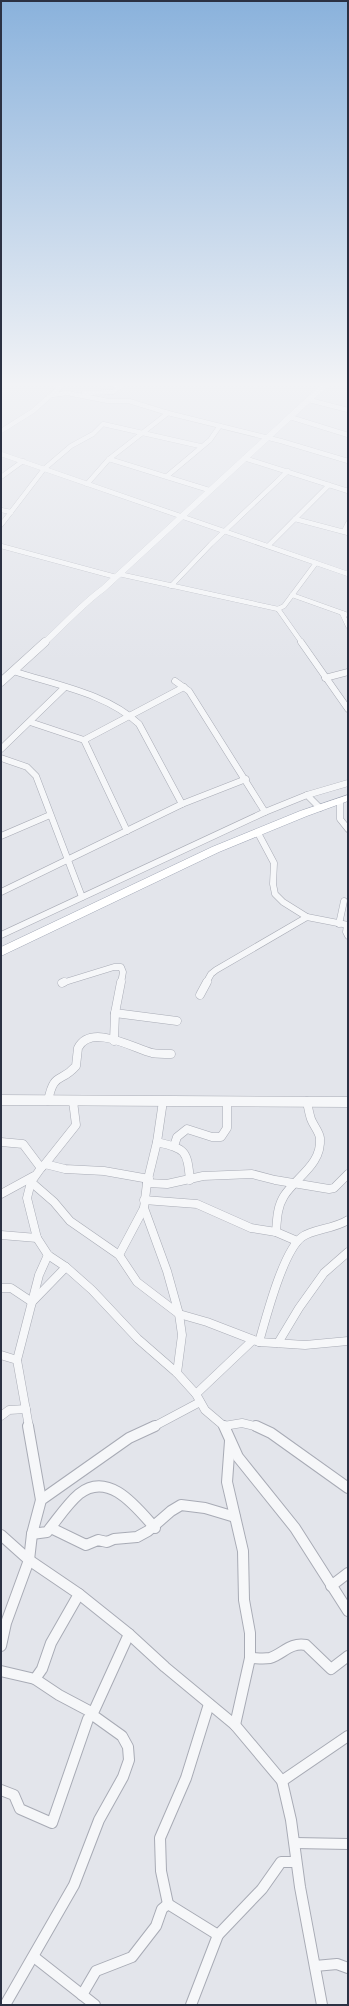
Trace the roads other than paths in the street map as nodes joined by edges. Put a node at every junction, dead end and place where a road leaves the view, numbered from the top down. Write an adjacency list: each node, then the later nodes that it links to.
1 (39, 475): 14 (street)
2 (60, 475): 9 (street)
3 (95, 475): 9 (street)
4 (162, 475): 8 (street)
5 (226, 475): 11 (street)
6 (285, 475): 19 (street)
7 (296, 475): 10 (street)
8 (167, 476): 11 (street)
9 (87, 484): 15 (street)
10 (329, 485): 12 (street); 16 (street)
11 (209, 490): 15 (street)
12 (348, 491)
13 (1, 510): 14 (street)
14 (11, 512): 18 (street)
15 (180, 516): 19 (street); 25 (street)
16 (295, 519): 20 (street); 22 (street)
17 (348, 523): 20 (street)
18 (1, 525)
19 (224, 531): 22 (street); 26 (street)
20 (346, 532)
21 (2, 545): 25 (street)
22 (268, 546): 23 (street)
23 (316, 562): 24 (street); 27 (street)
24 (348, 574)
25 (117, 576): 26 (street); 31 (street)
26 (171, 586): 28 (street)
27 (292, 596): 28 (street); 29 (street)
28 (278, 609): 33 (street)
29 (345, 614): 30 (street)
30 (348, 626)
31 (13, 671): 35 (street); 37 (street)
32 (348, 672): 33 (street)
33 (325, 678): 38 (street)
34 (175, 681): 36 (street)
35 (1, 682)
36 (184, 687): 39 (street); 44 (street)
37 (64, 688): 39 (street); 40 (street)
38 (348, 709)
39 (132, 716): 41 (street); 48 (street)
40 (30, 722): 41 (street); 42 (street)
41 (84, 740): 53 (street)
42 (1, 749)
43 (1, 758): 51 (street)
44 (246, 779): 48 (street); 50 (street)
45 (348, 783): 46 (street)
46 (307, 795): 49 (street); 50 (street)
47 (344, 799): 49 (main road); 52 (street)
48 (182, 804): 53 (street)
49 (320, 808): 54 (main road)
50 (265, 812): 58 (street)
51 (50, 814): 55 (street); 56 (street)
52 (348, 828)
53 (127, 831): 56 (street)
54 (258, 832): 60 (street); 65 (main road)
55 (1, 836)
56 (67, 861): 57 (street); 58 (street)
57 (1, 892)
58 (82, 898): 63 (street)
59 (344, 902): 61 (street)
60 (307, 917): 61 (street); 67 (street)
61 (339, 924): 62 (street)
62 (348, 925): 64 (street)
63 (1, 934)
64 (348, 936)
65 (1, 952)
66 (62, 983): 68 (street)
67 (200, 995)
68 (115, 1013): 69 (street); 70 (street)
69 (177, 1021)
70 (114, 1041): 71 (street); 73 (street)
71 (171, 1054)
72 (1, 1100): 73 (street)
73 (48, 1101): 74 (street)
74 (73, 1101): 75 (street); 82 (street)
75 (163, 1101): 77 (street); 80 (street)
76 (307, 1101): 77 (street); 78 (street); 87 (street)
77 (227, 1102): 81 (street)
78 (348, 1102)
79 (1, 1142): 82 (street)
80 (157, 1142): 81 (street); 86 (street)
81 (174, 1146): 85 (street)
82 (43, 1166): 84 (street); 86 (street)
83 (348, 1174): 87 (street)
84 (33, 1179): 88 (street); 93 (street); 97 (street)
85 (190, 1180): 86 (street); 87 (street)
86 (148, 1181): 89 (street)
87 (298, 1182): 91 (street)
88 (1, 1194)
89 (144, 1204): 91 (street); 97 (street); 101 (street)
90 (348, 1220): 94 (street)
91 (276, 1232): 94 (street)
92 (1, 1235): 93 (street)
93 (37, 1238): 96 (street)
94 (297, 1241): 102 (street)
95 (348, 1252): 104 (street)
96 (48, 1254): 98 (street); 100 (street)
97 (118, 1255): 101 (street)
98 (66, 1268): 100 (street); 107 (street)
99 (1, 1288): 100 (street)
100 (32, 1302): 106 (street)
101 (179, 1314): 102 (street); 107 (street)
102 (256, 1341): 104 (street); 108 (street)
103 (348, 1341): 104 (street)
104 (278, 1343)
105 (1, 1355): 106 (street)
106 (17, 1360): 109 (street)
107 (178, 1373): 108 (street)
108 (198, 1398): 111 (street); 114 (street)
109 (26, 1409): 110 (street); 114 (street)
110 (1, 1416)
111 (224, 1426): 112 (street); 113 (street)
112 (230, 1441): 115 (street); 122 (street)
113 (348, 1488)
114 (41, 1500): 118 (street)
115 (236, 1517): 117 (street); 128 (street)
116 (51, 1528): 117 (street); 117 (street); 118 (street)
117 (154, 1528)
118 (32, 1534): 120 (street)
119 (1, 1535): 120 (street)
120 (29, 1560): 123 (street); 126 (street)
121 (348, 1573): 122 (street)
122 (331, 1586): 124 (street)
123 (79, 1594): 125 (street); 130 (street)
124 (348, 1611)
125 (129, 1634): 131 (street); 132 (street)
126 (1, 1646)
127 (348, 1656): 128 (street)
128 (250, 1658): 133 (street)
129 (1, 1671): 130 (street)
130 (35, 1679): 132 (street)
131 (209, 1704): 133 (street); 140 (street)
132 (93, 1713): 136 (street); 142 (street)
133 (235, 1725): 135 (street)
134 (348, 1736): 135 (street)
135 (282, 1781): 137 (street)
136 (1, 1790)
137 (295, 1843): 138 (street); 139 (street)
138 (348, 1844)
139 (296, 1862): 141 (street); 143 (street)
140 (168, 1904): 141 (street); 145 (street)
141 (218, 1935): 148 (street)
142 (34, 1957): 145 (street); 146 (street)
143 (315, 1966): 144 (street); 149 (street)
144 (348, 1968)
145 (82, 1994): 147 (street)
146 (5, 2005)
147 (94, 2005)
148 (191, 2005)
149 (322, 2005)

